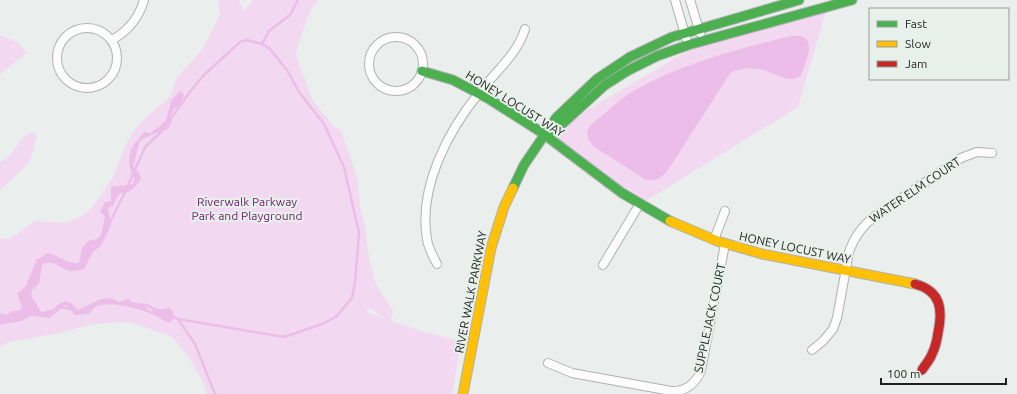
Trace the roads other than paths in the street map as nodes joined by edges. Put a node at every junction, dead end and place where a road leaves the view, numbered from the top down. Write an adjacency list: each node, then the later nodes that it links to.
1 (144, 0): 9 (street)
2 (675, 0): 8 (street)
3 (690, 0): 6 (street)
4 (799, 0): 6 (street, RIVER WALK PARKWAY)
5 (852, 0): 10 (street, RIVER WALK PARKWAY)
6 (699, 28): 8 (street, RIVER WALK PARKWAY); 10 (street)
7 (525, 29): 13 (street)
8 (684, 33): 11 (street); 14 (street, RIVER WALK PARKWAY)
9 (112, 40): 9 (street)
10 (703, 41): 11 (street, RIVER WALK PARKWAY)
11 (688, 45): 14 (street, RIVER WALK PARKWAY)
12 (422, 71): 12 (street); 13 (street, HONEY LOCUST WAY)
13 (479, 92): 14 (street, HONEY LOCUST WAY); 20 (street)
14 (545, 135): 16 (street, HONEY LOCUST WAY); 26 (street, RIVER WALK PARKWAY)
15 (992, 153): 22 (street, WATER ELM COURT)
16 (639, 205): 18 (street, HONEY LOCUST WAY); 21 (street)
17 (725, 211): 18 (street)
18 (714, 240): 19 (street, HONEY LOCUST WAY)
19 (725, 244): 22 (street, HONEY LOCUST WAY); 24 (street, SUPPLEJACK COURT)
20 (437, 264)
21 (603, 265)
22 (845, 271): 23 (street, WATER ELM COURT); 25 (street, HONEY LOCUST WAY)
23 (812, 350)
24 (548, 363)
25 (922, 370)
26 (463, 394)

